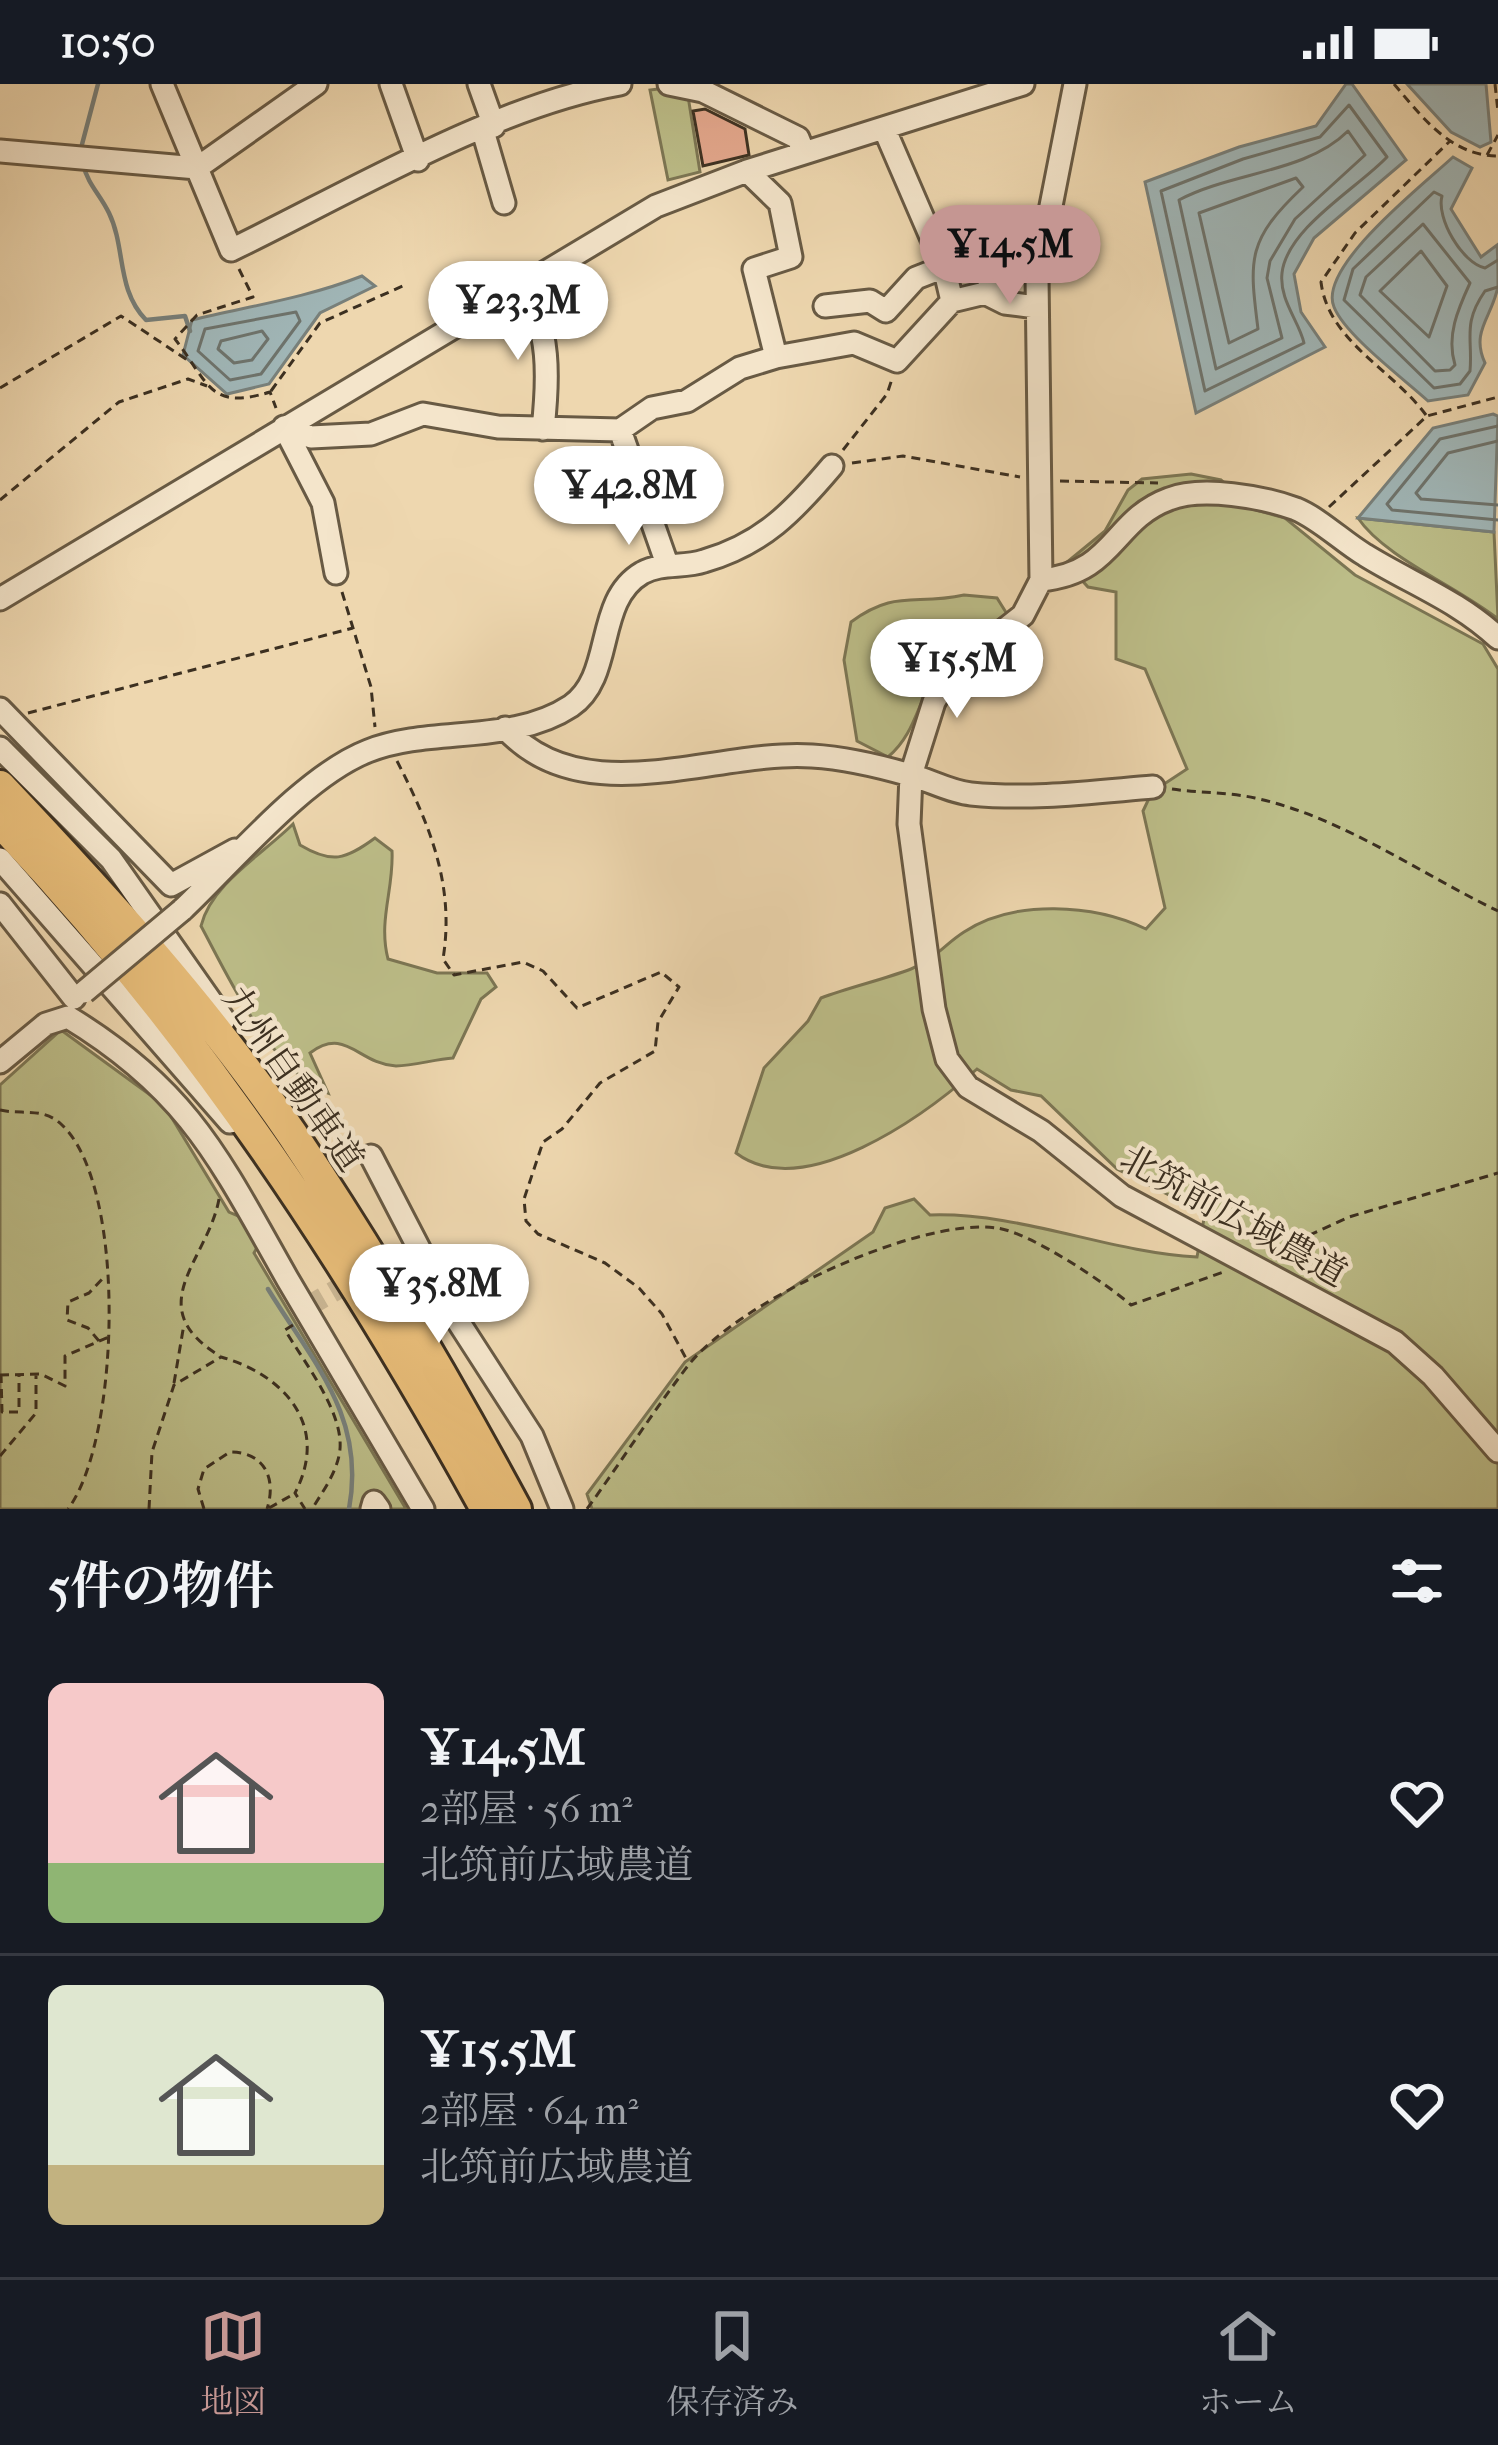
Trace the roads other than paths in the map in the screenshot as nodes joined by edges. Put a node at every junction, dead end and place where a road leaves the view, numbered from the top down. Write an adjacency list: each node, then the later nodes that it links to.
1 (162, 84): 16 (street)
2 (316, 84): 16 (street)
3 (391, 84): 15 (street)
4 (479, 84): 12 (street)
5 (620, 84): 10 (street)
6 (669, 84): 9 (street)
7 (1023, 84): 11 (street)
8 (1076, 84): 19 (street)
9 (702, 88): 14 (street)
10 (564, 90): 12 (street)
11 (884, 128): 14 (street); 20 (street)
12 (489, 129): 15 (street); 18 (street)
13 (0, 151): 16 (street)
14 (804, 153): 17 (street)
15 (418, 160): 16 (street)
16 (197, 168)
17 (747, 171): 21 (street); 26 (street)
18 (504, 203)
19 (1046, 230): 22 (street); 25 (street)
20 (944, 267): 23 (street); 24 (street)
21 (520, 286): 27 (street); 28 (street)
22 (985, 293): 23 (street); 25 (street)
23 (952, 301): 26 (street)
24 (825, 305)
25 (1036, 307): 33 (street)
26 (776, 357): 29 (street)
27 (284, 427): 28 (street); 32 (street); 34 (street)
28 (543, 429): 29 (street)
29 (620, 430): 31 (street)
30 (832, 466): 31 (street)
31 (667, 564): 37 (street)
32 (336, 573)
33 (1041, 580): 35 (street); 39 (street, 北筑前広域農道)
34 (0, 599)
35 (1498, 638)
36 (4, 714): 43 (street)
37 (505, 728): 39 (street); 43 (street)
38 (0, 748): 48 (street)
39 (910, 775): 41 (street); 51 (street, 北筑前広域農道)
40 (0, 786): 48 (highway, 九州自動車道)
41 (1153, 787)
42 (0, 822): 50 (highway, 九州自動車道)
43 (262, 836): 46 (street, bridge)
44 (0, 859): 50 (street)
45 (0, 904): 46 (street)
46 (75, 1002): 47 (street); 52 (street)
47 (0, 1062)
48 (292, 1135): 54 (highway, 九州自動車道)
49 (371, 1156): 55 (street)
50 (318, 1220): 53 (highway, 九州自動車道)
51 (1498, 1451)
52 (423, 1509)
53 (486, 1509)
54 (516, 1509)
55 (562, 1509)

